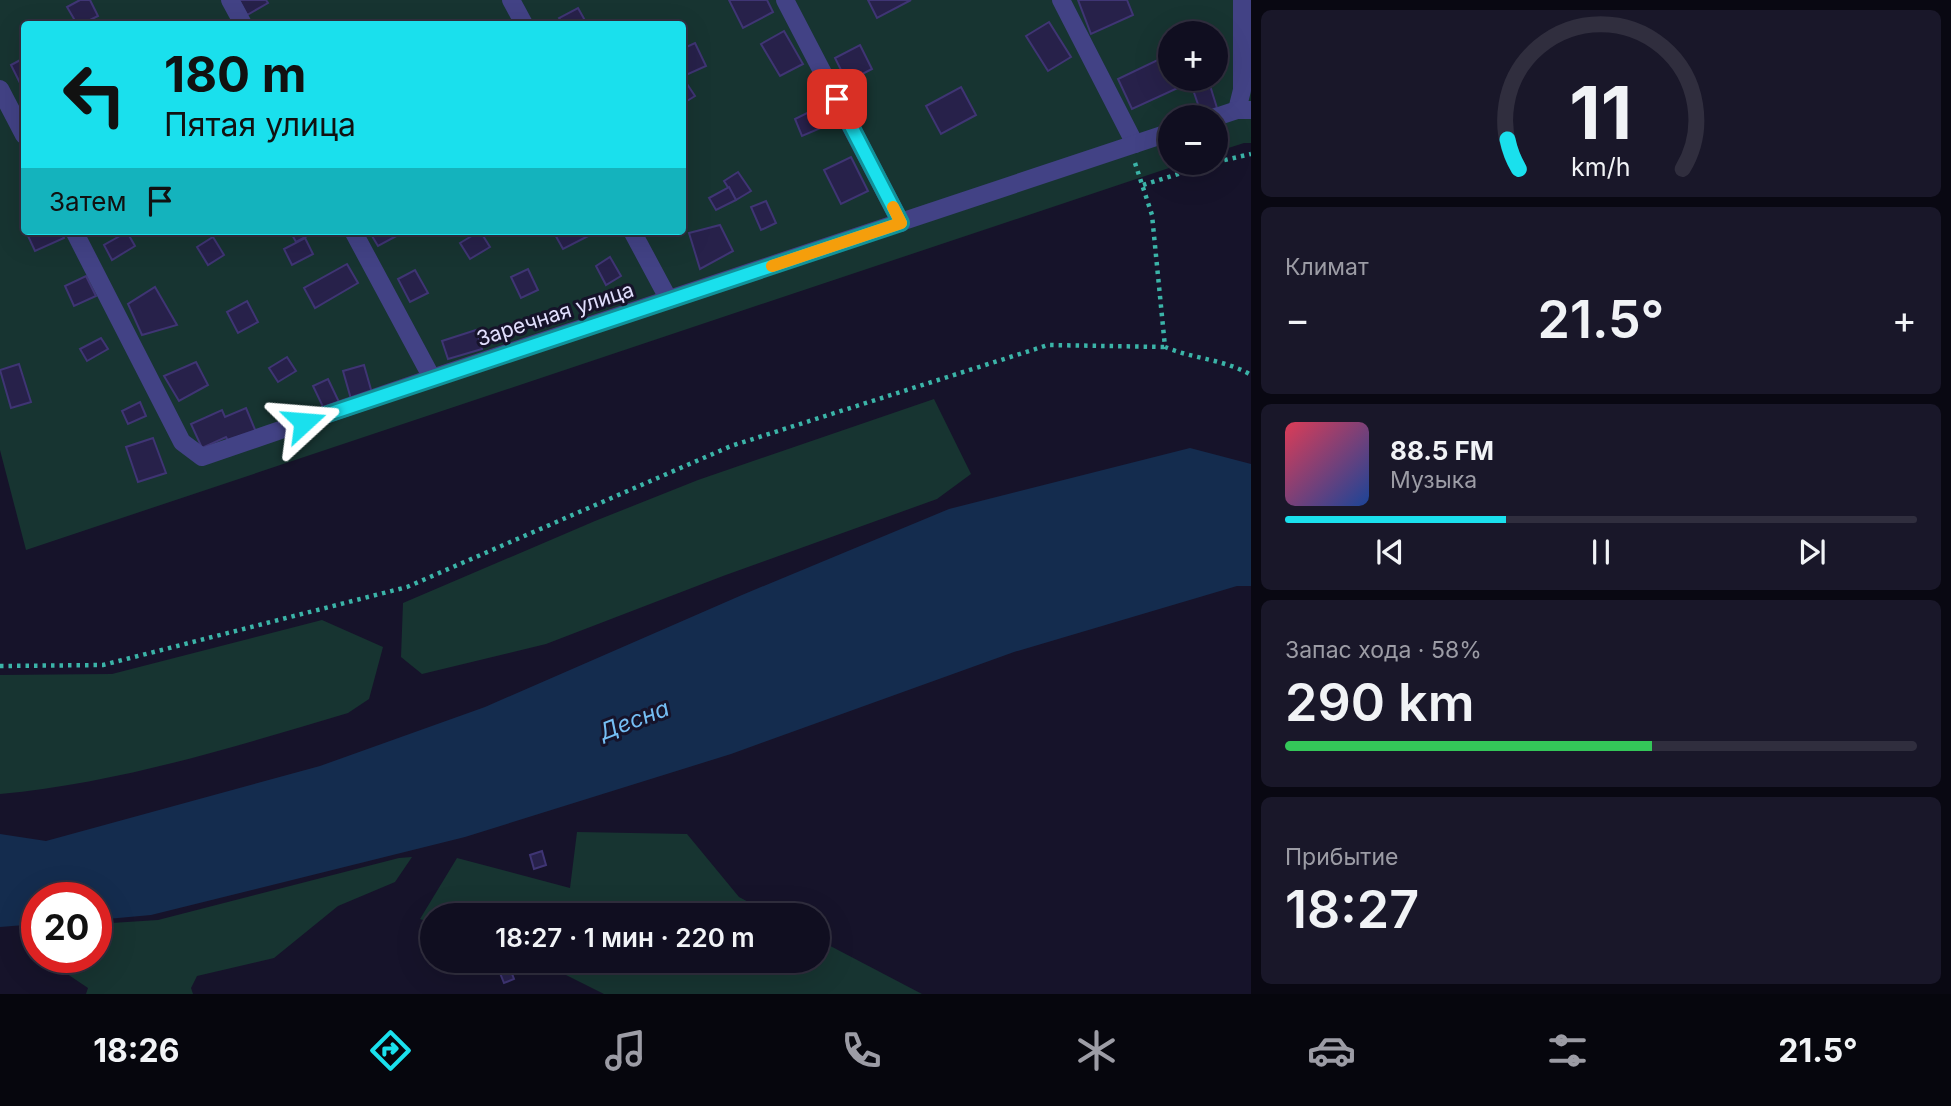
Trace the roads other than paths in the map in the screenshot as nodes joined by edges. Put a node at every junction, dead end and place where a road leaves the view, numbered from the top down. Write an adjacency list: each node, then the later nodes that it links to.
1 (230, 0): 6 (lane)
2 (511, 0): 7 (lane)
3 (785, 0): 13 (lane)
4 (1061, 0): 12 (lane)
5 (1242, 0): 9 (lane)
6 (241, 21)
7 (522, 21)
8 (0, 89): 10 (lane)
9 (1244, 110)
10 (21, 129)
11 (1158, 136): 12 (lane, Заречная улица)
12 (1132, 145): 13 (lane, Заречная улица)
13 (901, 223): 17 (lane, Заречная улица)
14 (76, 235): 18 (lane, Заречная улица)
15 (355, 235): 18 (lane)
16 (634, 235): 17 (lane)
17 (669, 300): 18 (lane, Заречная улица)
18 (432, 378)

